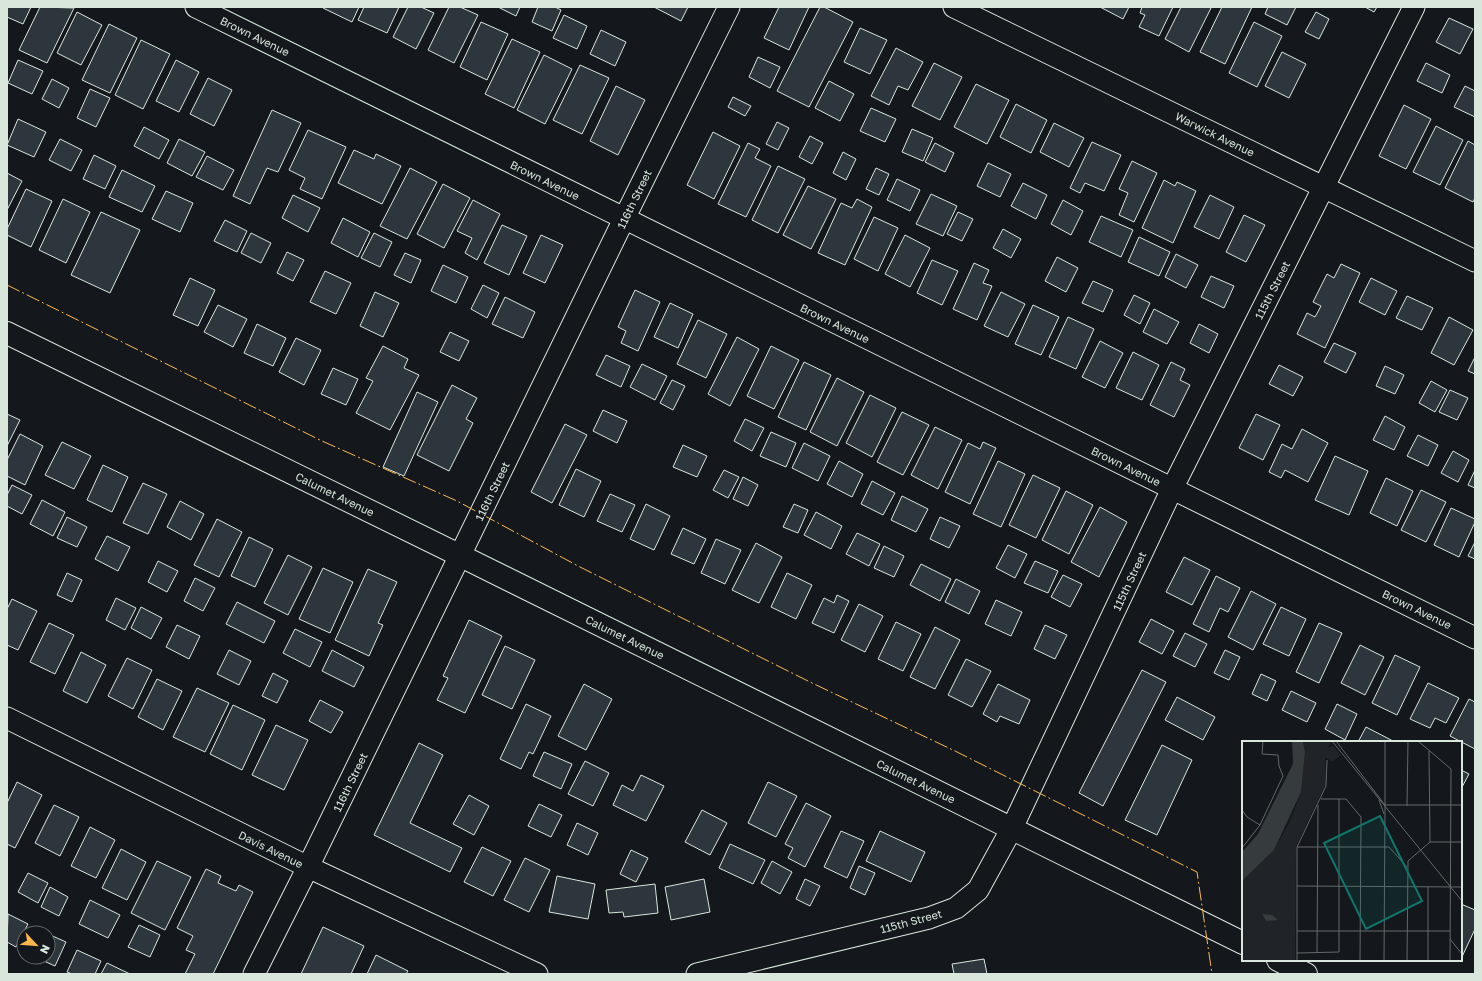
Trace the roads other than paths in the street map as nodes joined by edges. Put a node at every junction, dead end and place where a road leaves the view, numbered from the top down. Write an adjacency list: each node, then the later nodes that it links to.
1 (196, 7): 6 (street, Brown Avenue)
2 (729, 7): 6 (street, 116th Street)
3 (954, 7): 5 (street, Warwick Avenue)
4 (1414, 7): 5 (street, 115th Street)
5 (1324, 187): 7 (street, Warwick Avenue); 9 (street, 115th Street)
6 (624, 219): 9 (street, Brown Avenue); 10 (street, 116th Street)
7 (1475, 261)
8 (7, 333): 10 (main road, Calumet Avenue)
9 (1172, 489): 11 (street, Brown Avenue); 13 (street, 115th Street)
10 (461, 556): 13 (main road, Calumet Avenue); 14 (street, 116th Street)
11 (1475, 638)
12 (7, 718): 14 (street, Davis Avenue)
13 (1012, 828): 15 (main road, Calumet Avenue); 19 (street, 115th Street)
14 (308, 867): 17 (street, 116th Street); 18 (street, Davis Avenue)
15 (1242, 943)
16 (1280, 961): 20 (main road)
17 (254, 974)
18 (537, 974)
19 (697, 974)
20 (1306, 974)

